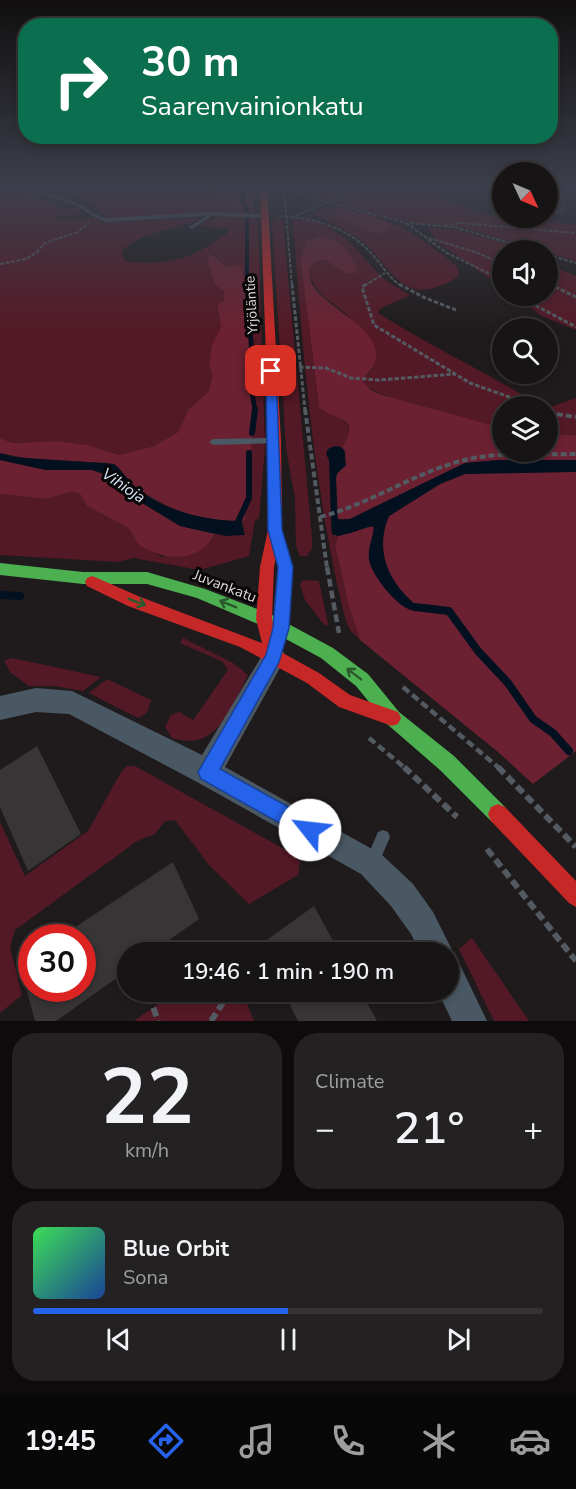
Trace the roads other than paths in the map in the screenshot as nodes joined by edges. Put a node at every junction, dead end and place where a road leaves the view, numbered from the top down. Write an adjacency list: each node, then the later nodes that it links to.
1 (265, 235): 2 (main road, Yrjöläntie)
2 (274, 441): 3 (lane); 4 (main road, Yrjöläntie)
3 (213, 442)
4 (275, 530): 5 (main road, Yrjöläntie); 8 (main road, Yrjöläntie)
5 (283, 558)
6 (0, 569): 7 (main road, Juvankatu)
7 (83, 578): 8 (main road, Juvankatu, one-way to 7); 10 (main road, Juvankatu, one-way to 10)
8 (264, 619): 9 (main road, Juvankatu); 10 (main road, Yrjöläntie)
9 (281, 623): 10 (main road); 12 (main road, Juvankatu, one-way to 9)
10 (274, 657): 12 (main road, Juvankatu); 13 (street)
11 (0, 708): 13 (street)
12 (393, 718): 16 (main road, Juvankatu)
13 (207, 772): 15 (street)
14 (383, 837): 15 (lane)
15 (371, 864): 17 (street)
16 (576, 896)
17 (432, 942)
18 (459, 999): 19 (street)
19 (470, 1021)

